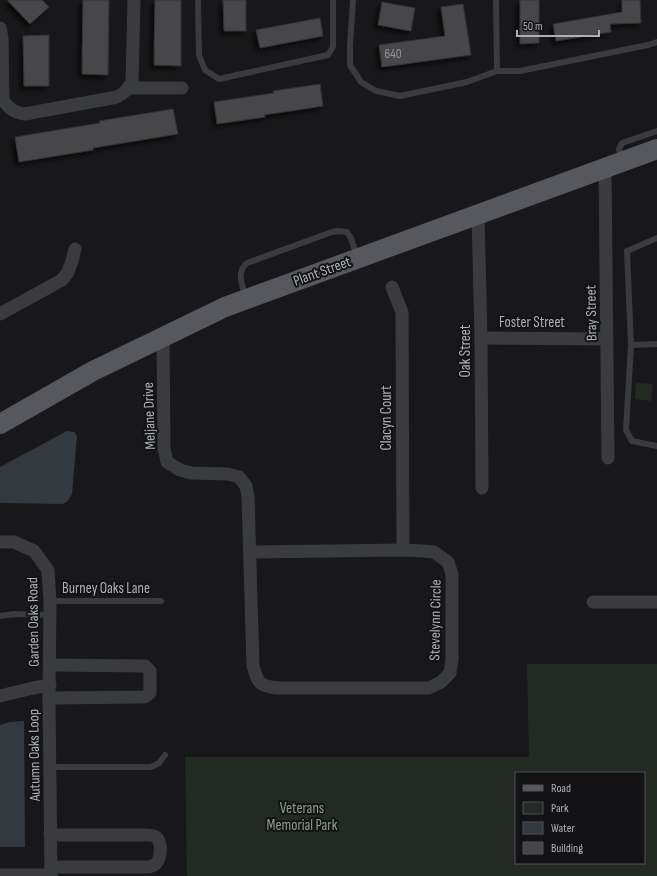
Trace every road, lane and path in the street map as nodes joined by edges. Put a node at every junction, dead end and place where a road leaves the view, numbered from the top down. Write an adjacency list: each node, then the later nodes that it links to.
1 (134, 0): 9 (street)
2 (198, 0): 3 (lane)
3 (333, 0)
4 (353, 0): 8 (lane)
5 (496, 0): 8 (lane)
6 (0, 28): 9 (street)
7 (657, 42): 8 (lane)
8 (497, 71)
9 (128, 88): 10 (street)
10 (182, 88)
11 (657, 131): 13 (lane)
12 (657, 149): 13 (main road, Plant Street)
13 (614, 165): 14 (main road, Plant Street); 23 (street, Bray Street)
14 (478, 214): 17 (main road, Plant Street); 22 (street, Oak Street)
15 (657, 238): 25 (lane)
16 (75, 249): 20 (street)
17 (358, 258): 19 (main road, Plant Street); 19 (lane)
18 (392, 287): 31 (street, Clacyn Court)
19 (246, 299): 21 (main road, Plant Street)
20 (0, 314)
21 (164, 336): 26 (main road, Plant Street); 32 (street, Meljane Drive)
22 (481, 338): 23 (street, Foster Street); 29 (street, Oak Street)
23 (607, 339): 28 (street, Bray Street)
24 (657, 344): 25 (lane)
25 (631, 345): 27 (lane)
26 (0, 424)
27 (657, 446)
28 (608, 458)
29 (482, 488)
30 (0, 542): 33 (street, Garden Oaks Road)
31 (403, 550): 32 (street, Stevelynn Circle); 32 (street, Stevelynn Circle)
32 (250, 552)
33 (50, 601): 34 (lane, Burney Oaks Lane); 37 (street, Garden Oaks Road)
34 (161, 601)
35 (593, 602): 36 (street)
36 (657, 602)
37 (50, 615): 38 (lane); 39 (street, Garden Oaks Road)
38 (0, 616)
39 (50, 665): 40 (street, Garden Oaks Road); 40 (street)
40 (49, 692): 41 (street, Autumn Oaks Loop); 43 (street, Autumn Oaks Loop)
41 (0, 696)
42 (165, 755): 43 (lane)
43 (50, 767): 44 (street, Autumn Oaks Loop)
44 (50, 836): 45 (street, Autumn Oaks Loop); 45 (street)
45 (51, 873): 46 (street)
46 (0, 875)

